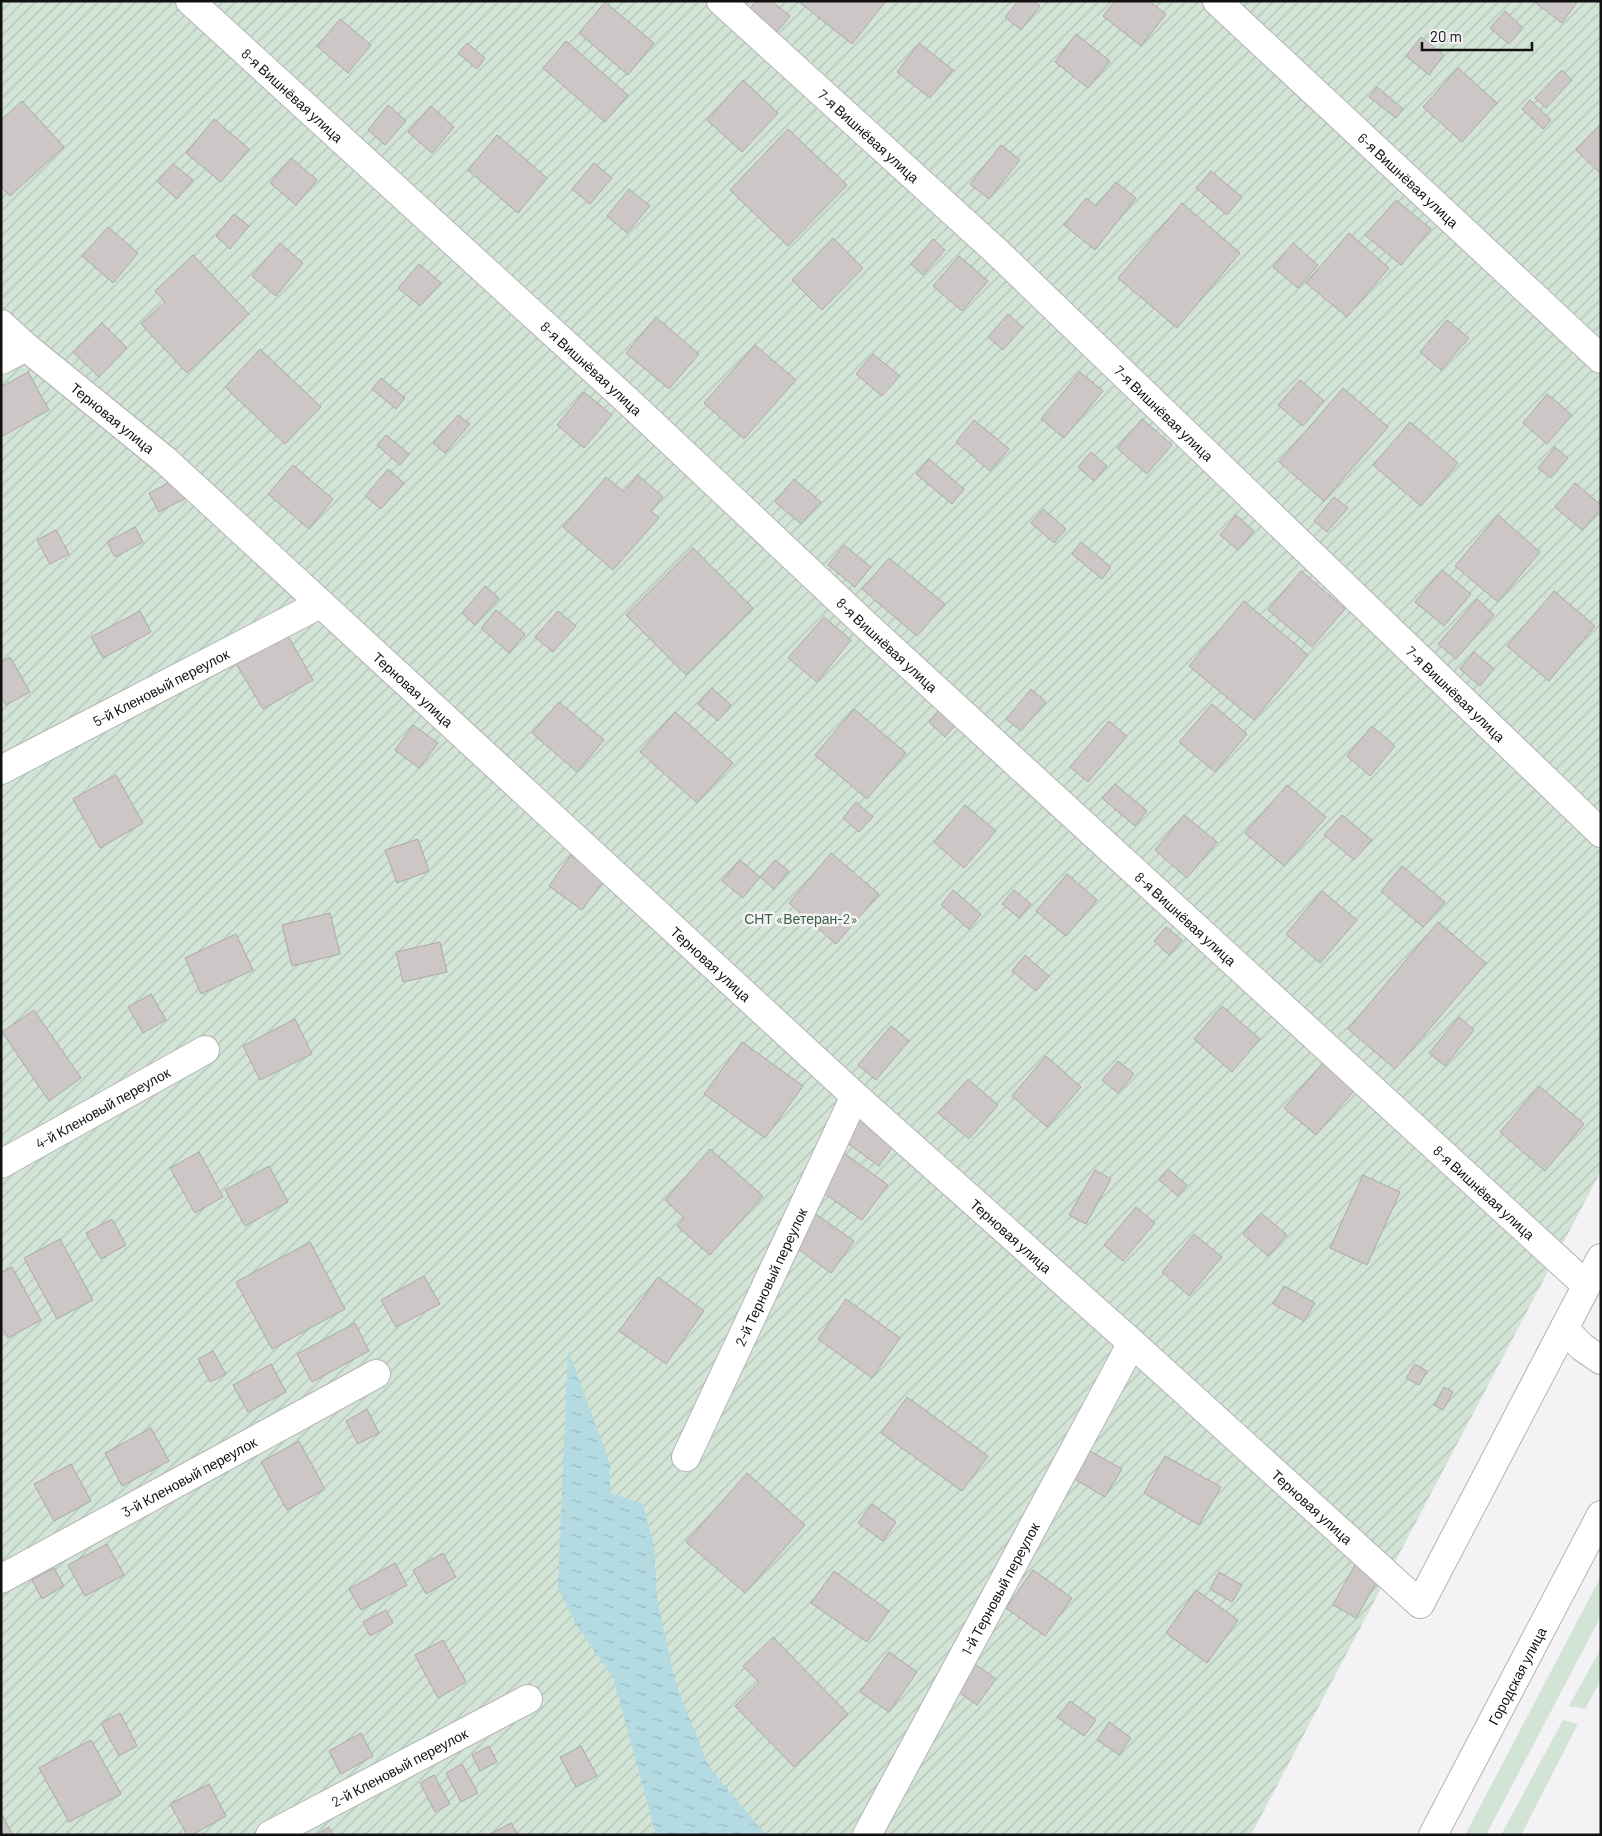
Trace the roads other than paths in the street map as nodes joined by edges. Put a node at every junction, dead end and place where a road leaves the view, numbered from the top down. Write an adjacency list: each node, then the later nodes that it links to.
1 (190, 1): 15 (street, 8-я Вишнёвая улица)
2 (721, 1): 10 (street, 7-я Вишнёвая улица)
3 (1217, 1): 6 (street, 6-я Вишнёвая улица)
4 (1, 324): 5 (street, Терновая улица)
5 (26, 347): 7 (street); 8 (street, Терновая улица)
6 (1601, 359)
7 (1, 360)
8 (320, 604): 9 (street, 5-й Кленовый переулок); 12 (street, Терновая улица)
9 (1, 770)
10 (1601, 833)
11 (205, 1050): 13 (street, 4-й Кленовый переулок)
12 (855, 1096): 17 (street, Терновая улица); 20 (street, 2-й Терновый переулок)
13 (1, 1164)
14 (1601, 1258): 15 (street)
15 (1586, 1285): 16 (street)
16 (1564, 1329): 17 (street, Терновая улица); 18 (street)
17 (1132, 1343): 25 (street, 1-й Терновый переулок)
18 (1601, 1360)
19 (376, 1374): 22 (street, 3-й Кленовый переулок)
20 (686, 1457)
21 (1601, 1515): 26 (street, Городская улица)
22 (1, 1579)
23 (528, 1699): 24 (street, 2-й Кленовый переулок)
24 (270, 1835)
25 (867, 1835)
26 (1432, 1835)

